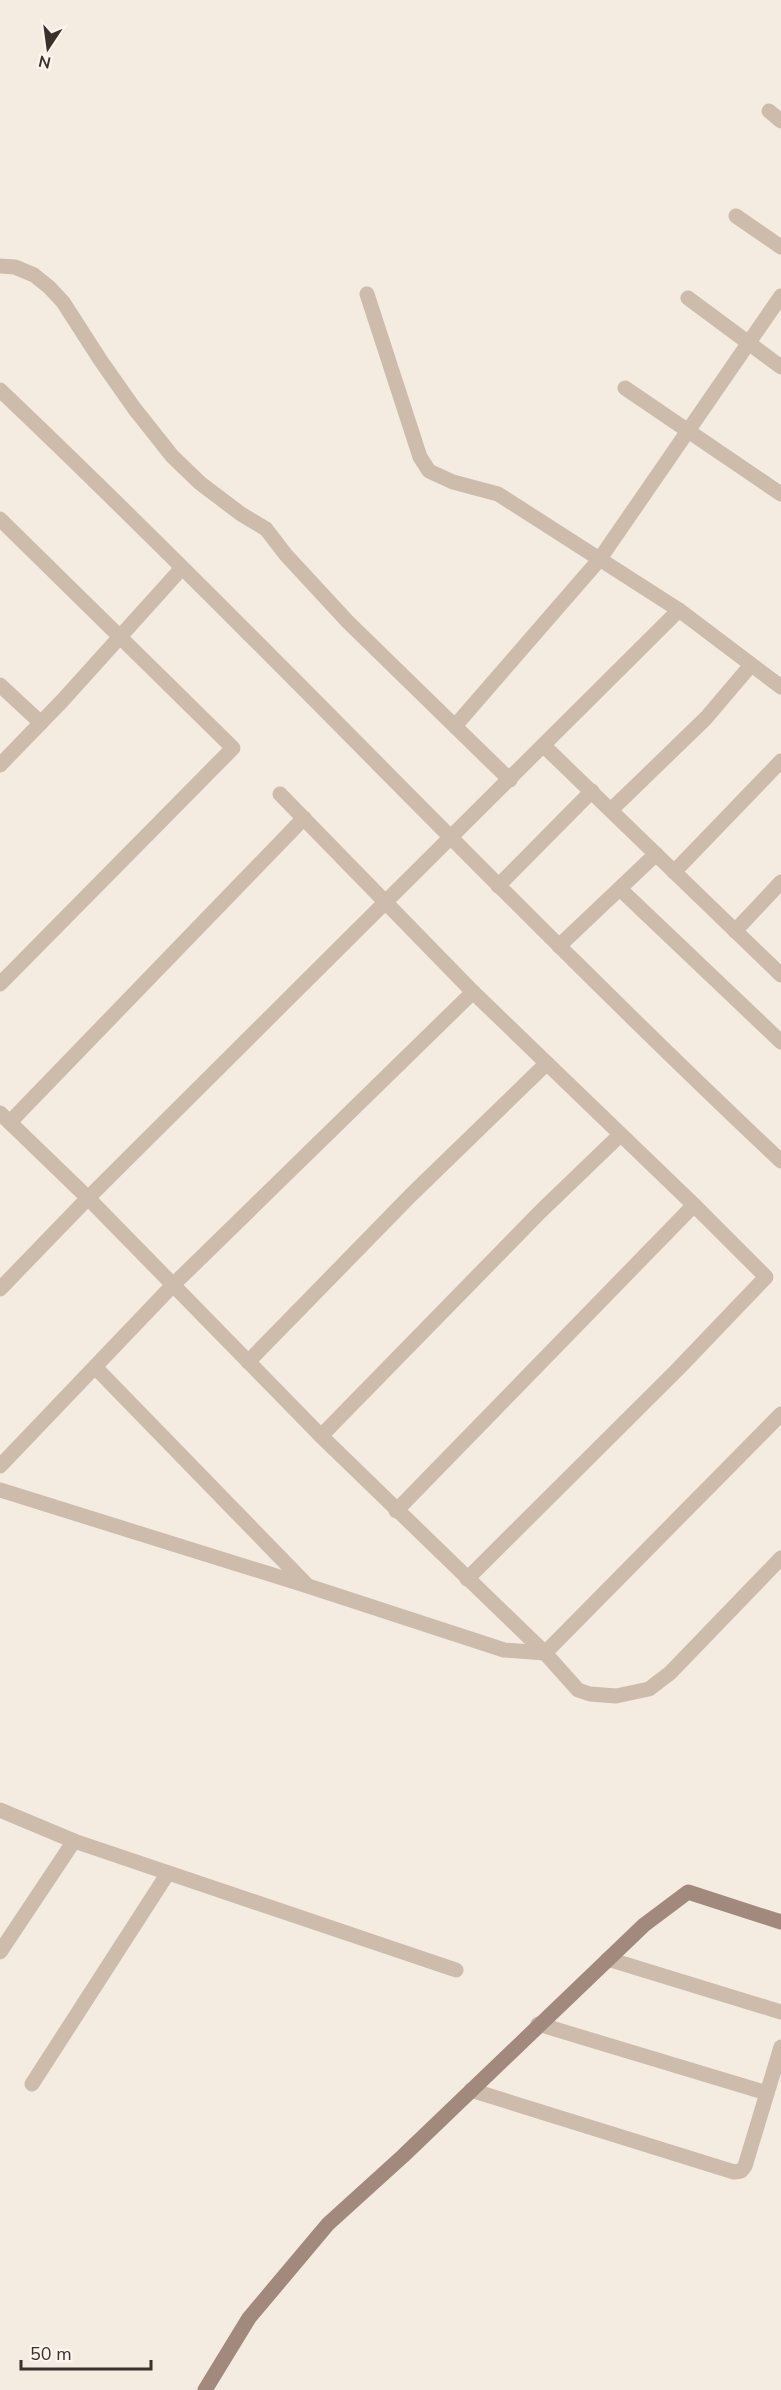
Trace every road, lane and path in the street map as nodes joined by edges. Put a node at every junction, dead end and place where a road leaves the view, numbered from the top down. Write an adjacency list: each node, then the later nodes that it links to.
1 (769, 111): 2 (street)
2 (781, 121)
3 (736, 216): 4 (street)
4 (781, 247)
5 (0, 266): 24 (street)
6 (367, 294): 16 (street)
7 (781, 296): 9 (street)
8 (688, 298): 9 (street)
9 (748, 342): 10 (street); 13 (street)
10 (781, 367)
11 (625, 388): 13 (street)
12 (0, 390): 17 (street)
13 (687, 430): 14 (street); 16 (street)
14 (781, 494)
15 (0, 519): 19 (street)
16 (599, 560): 18 (street); 24 (street)
17 (182, 568): 19 (street); 33 (street)
18 (679, 610): 20 (street); 25 (street)
19 (119, 636): 23 (street); 43 (street)
20 (751, 665): 22 (street); 31 (street)
21 (0, 685): 23 (street)
22 (781, 687)
23 (41, 723): 27 (street)
24 (455, 726): 28 (street)
25 (544, 746): 28 (street); 29 (street)
26 (781, 761): 35 (street)
27 (0, 765)
28 (510, 780): 33 (street)
29 (592, 791): 31 (street); 37 (street)
30 (280, 794): 32 (street)
31 (611, 810): 34 (street)
32 (304, 818): 39 (street); 47 (street)
33 (450, 839): 37 (street); 39 (street)
34 (656, 854): 35 (street); 38 (street)
35 (674, 872): 40 (street)
36 (781, 882): 40 (street)
37 (498, 886): 41 (street)
38 (620, 889): 41 (street); 45 (street)
39 (386, 903): 44 (street); 50 (street)
40 (735, 931): 42 (street)
41 (559, 946): 49 (street)
42 (781, 975)
43 (0, 984)
44 (473, 992): 46 (street); 52 (street)
45 (781, 1042)
46 (546, 1064): 48 (street); 54 (street)
47 (5, 1118): 50 (street)
48 (620, 1135): 51 (street); 57 (street)
49 (781, 1161)
50 (88, 1198): 52 (street); 53 (street)
51 (694, 1205): 60 (street); 62 (street)
52 (173, 1285): 54 (street); 55 (street)
53 (0, 1288)
54 (248, 1362): 57 (street)
55 (95, 1367): 58 (street); 63 (street)
56 (781, 1414): 64 (street)
57 (321, 1436): 60 (street)
58 (0, 1466)
59 (0, 1490): 63 (street)
60 (396, 1511): 62 (street)
61 (781, 1558): 64 (street)
62 (467, 1579): 64 (street)
63 (308, 1586): 64 (street)
64 (545, 1653)
65 (0, 1810): 66 (street)
66 (74, 1841): 67 (street); 69 (street)
67 (168, 1873): 71 (street); 75 (street)
68 (781, 1922): 70 (street)
69 (0, 1952)
70 (609, 1959): 72 (street); 73 (street)
71 (456, 1970)
72 (781, 2012)
73 (538, 2024): 76 (street); 77 (street)
74 (781, 2047): 77 (street)
75 (32, 2084)
76 (471, 2090): 77 (street); 78 (street)
77 (767, 2092)
78 (205, 2390)

